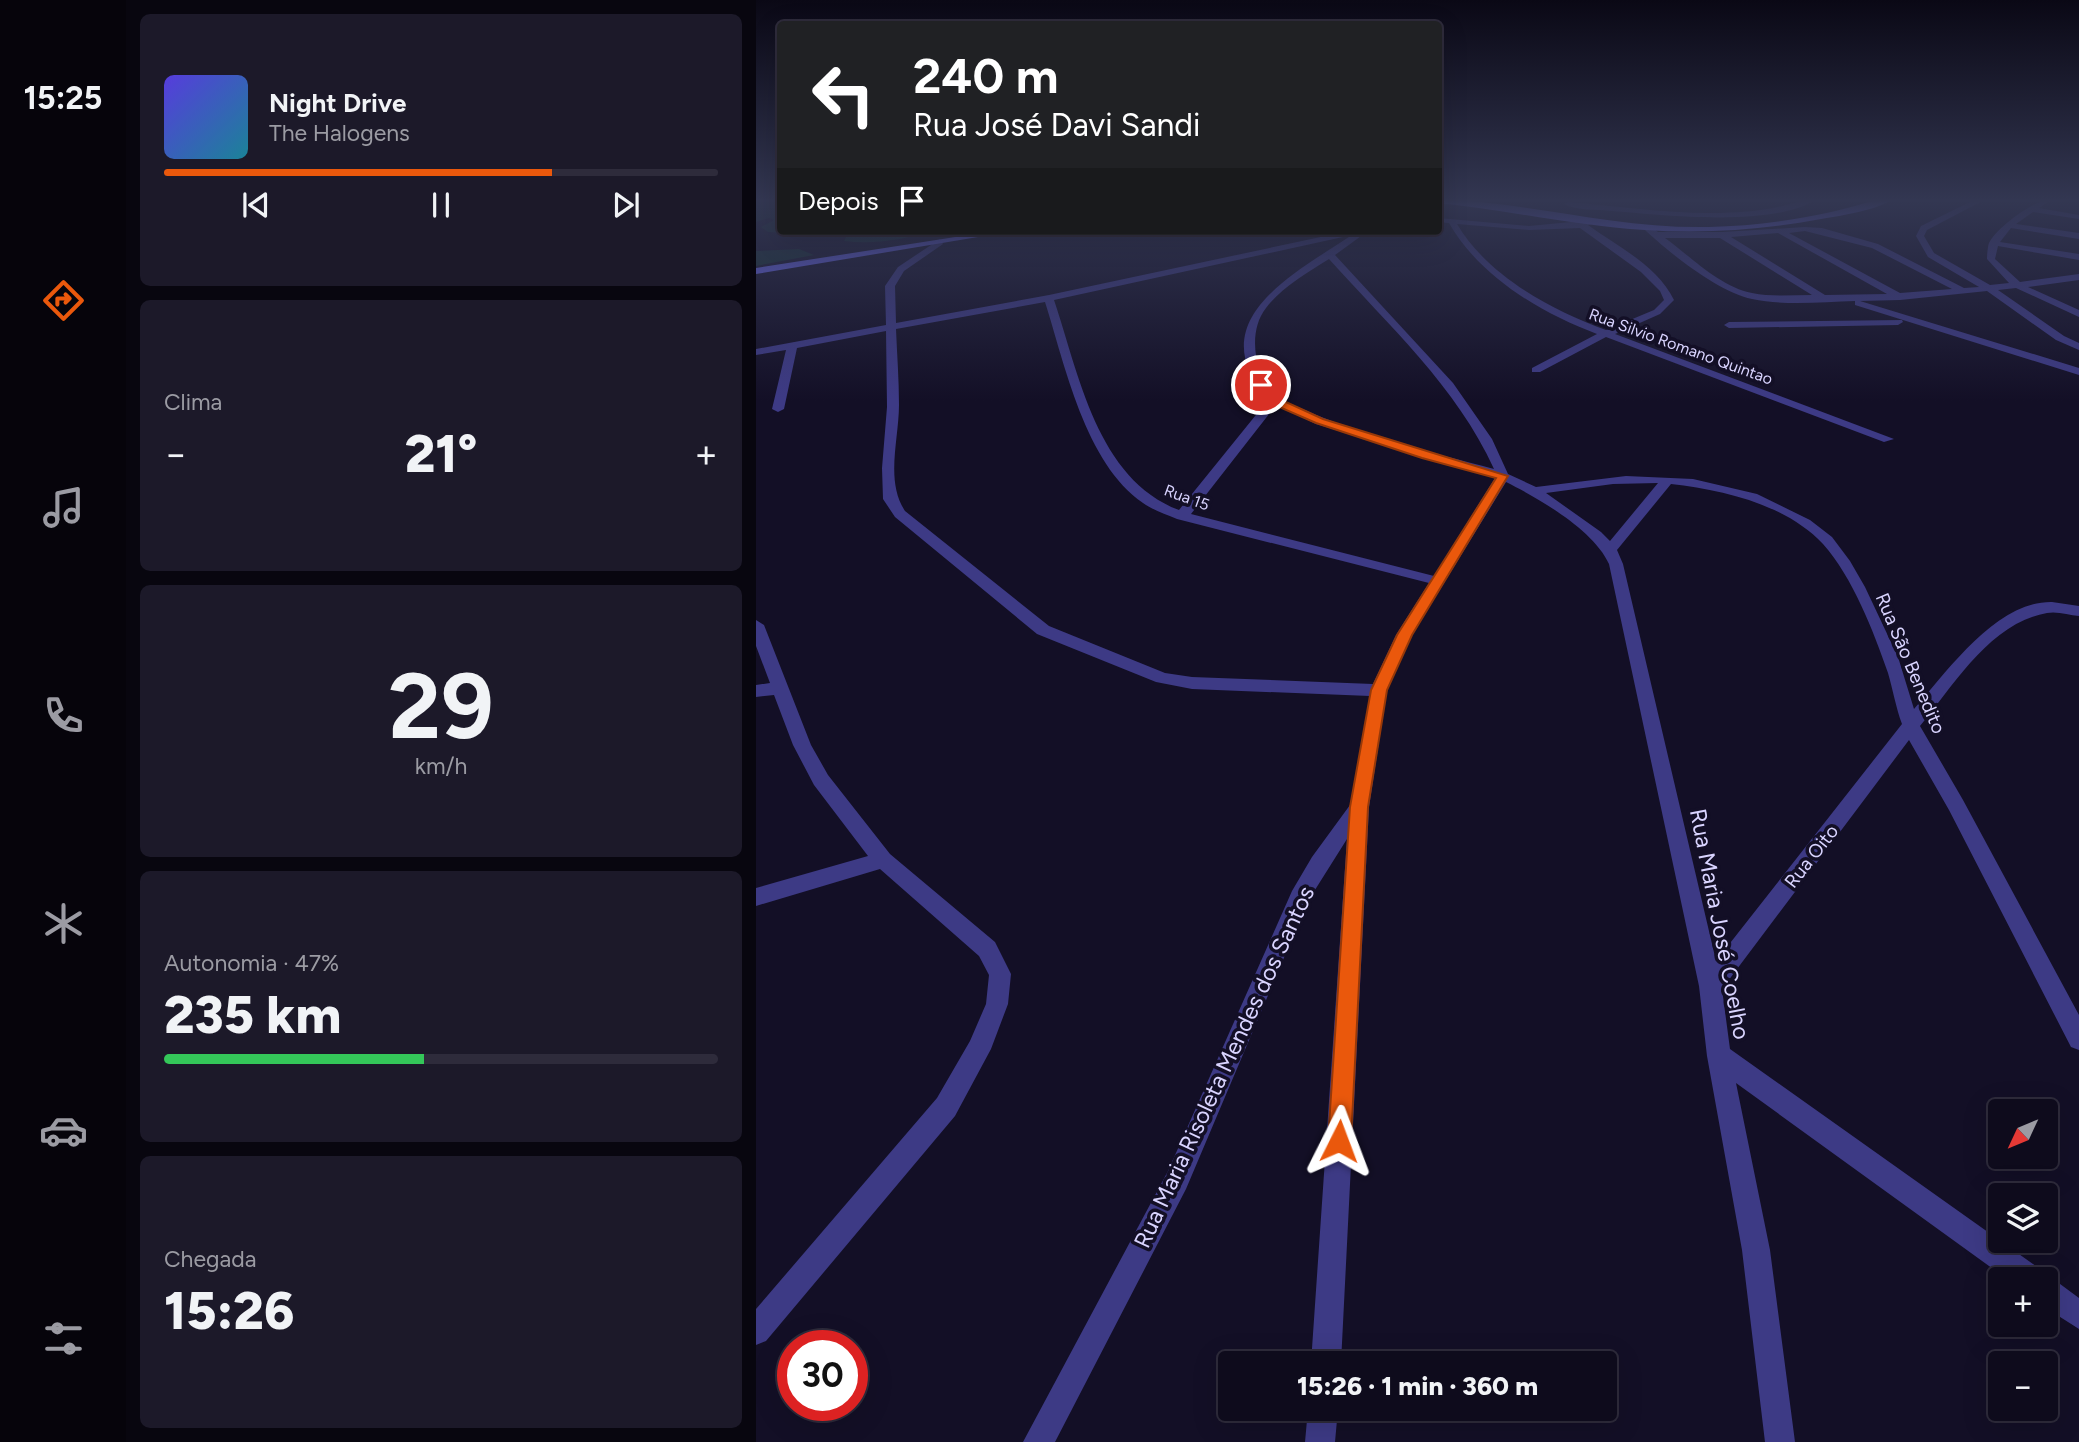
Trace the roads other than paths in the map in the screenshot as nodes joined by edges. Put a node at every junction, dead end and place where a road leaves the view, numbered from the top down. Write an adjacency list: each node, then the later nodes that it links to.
1 (786, 266): 14 (street)
2 (905, 266): 26 (street)
3 (1198, 266): 20 (street)
4 (1314, 266): 33 (street)
5 (1340, 266): 36 (street)
6 (1492, 266): 27 (street, Rua Silvio Romano Quintao)
7 (1638, 266): 27 (street)
8 (1703, 266): 21 (street)
9 (1772, 266): 21 (street)
10 (1844, 266): 19 (street)
11 (1914, 266): 18 (street)
12 (1950, 266): 17 (street)
13 (1996, 266): 16 (street)
14 (756, 271)
15 (2079, 277): 16 (street)
16 (2021, 285): 17 (street); 23 (street)
17 (1991, 290): 18 (street); 29 (street)
18 (1964, 292): 19 (street)
19 (1901, 297): 22 (street)
20 (1049, 298): 26 (street); 39 (street, Rua 15)
21 (1823, 298): 22 (street)
22 (1846, 299): 24 (street)
23 (2079, 314)
24 (1912, 322): 25 (street); 32 (street)
25 (1729, 325)
26 (892, 326): 28 (street); 45 (street)
27 (1602, 335): 31 (street); 35 (street, Rua Silvio Romano Quintao)
28 (792, 345): 30 (street); 34 (street)
29 (2079, 347)
30 (756, 352)
31 (1536, 370)
32 (2079, 372)
33 (1274, 400): 36 (street, Rua Maria José Coelho); 39 (street)
34 (778, 409)
35 (1888, 439)
36 (1503, 476): 38 (street, Rua Maria José Coelho); 41 (street)
37 (1667, 481): 38 (street, Rua São Benedito); 40 (street); 47 (street, Rua São Benedito)
38 (1534, 491): 40 (street, Rua Maria José Coelho)
39 (1182, 516): 41 (street, Rua 15)
40 (1610, 550): 51 (street, Rua Maria José Coelho)
41 (1437, 581): 45 (street)
42 (2079, 611): 47 (street, Rua Oito)
43 (756, 625): 44 (street)
44 (780, 688): 46 (street); 49 (street)
45 (1379, 690): 48 (street)
46 (756, 691)
47 (1911, 725): 51 (street, Rua Oito); 52 (street, Rua São Benedito)
48 (1359, 807): 58 (street); 60 (street, Rua Maria Risoleta Mendes dos Santos)
49 (883, 860): 50 (street); 57 (street)
50 (756, 897)
51 (1710, 986): 53 (street, Rua Maria José Coelho)
52 (2079, 1039)
53 (1719, 1056): 54 (street); 62 (street, Rua Maria José Coelho)
54 (2013, 1267)
55 (2058, 1300): 56 (street)
56 (2079, 1315)
57 (756, 1331)
58 (1327, 1351)
59 (1322, 1421): 61 (street)
60 (1038, 1442)
61 (1320, 1442)
62 (1780, 1442)

